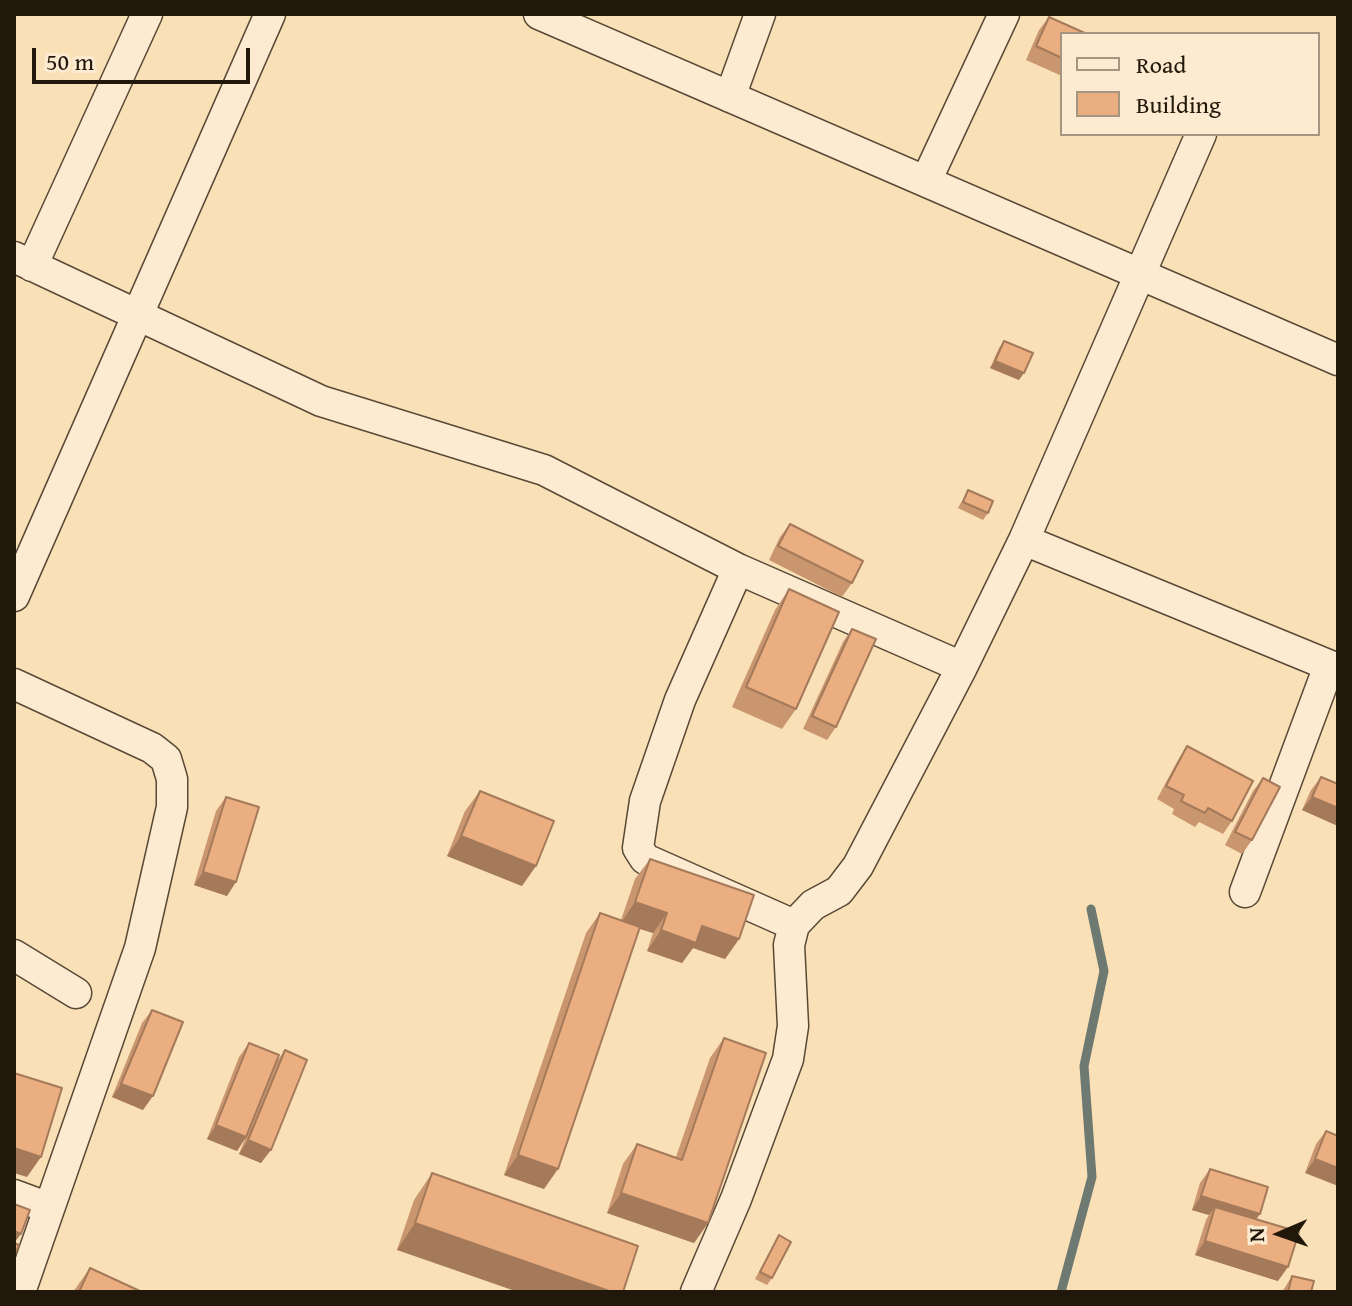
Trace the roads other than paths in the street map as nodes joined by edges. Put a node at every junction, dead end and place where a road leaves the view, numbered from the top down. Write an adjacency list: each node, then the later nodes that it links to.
1 (147, 14): 9 (street)
2 (270, 14): 11 (street)
3 (539, 14): 6 (street)
4 (760, 14): 6 (street)
5 (1004, 14): 8 (street)
6 (730, 97): 8 (street)
7 (1200, 136): 10 (street)
8 (926, 181): 10 (street)
9 (23, 262): 11 (street)
10 (1141, 274): 12 (street); 13 (street)
11 (139, 316): 14 (street); 15 (street)
12 (1338, 360)
13 (1024, 540): 16 (street); 17 (street)
14 (738, 569): 16 (street); 20 (street)
15 (14, 596)
16 (962, 667): 20 (street)
17 (1333, 668): 19 (street)
18 (14, 684): 24 (street)
19 (1245, 892)
20 (794, 925): 26 (street)
21 (14, 955): 22 (street)
22 (76, 993)
23 (14, 1195): 24 (street)
24 (49, 1208): 25 (street)
25 (20, 1292)
26 (696, 1292)

